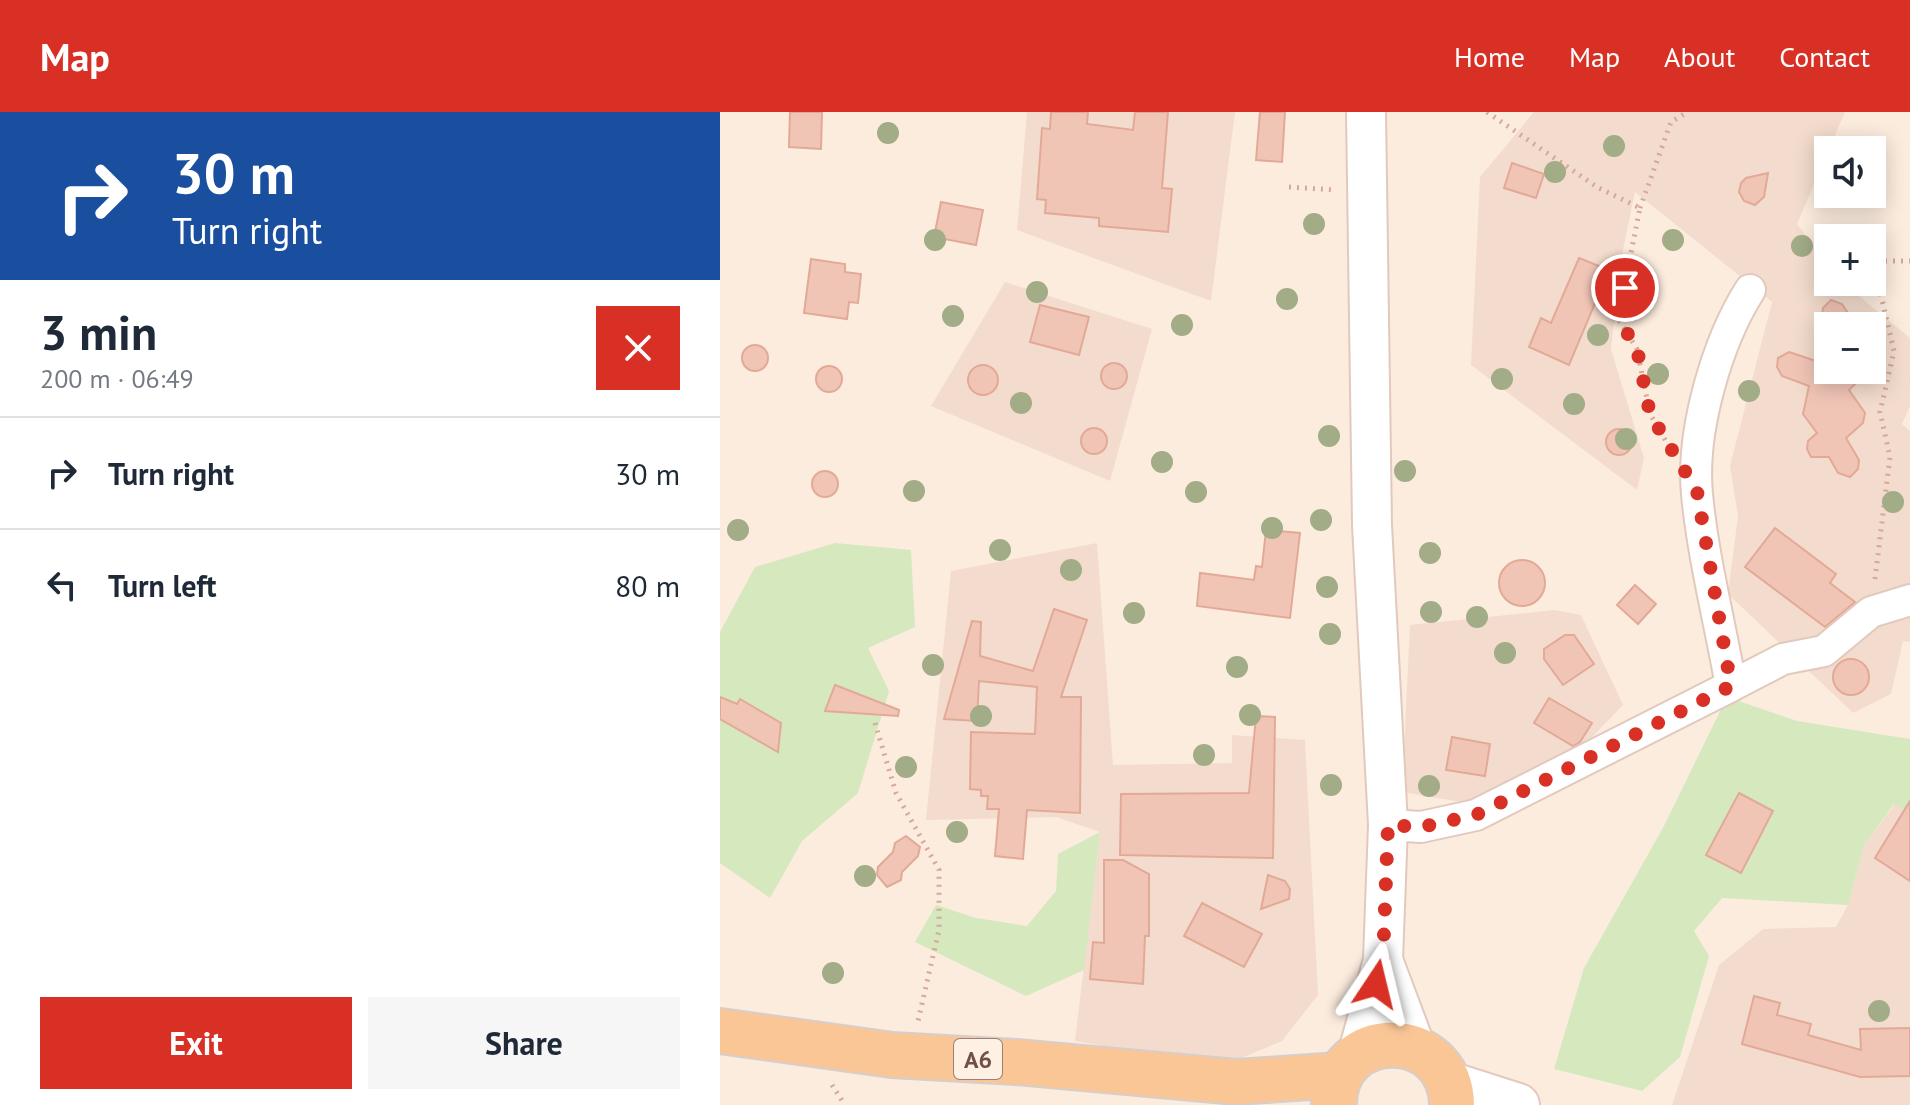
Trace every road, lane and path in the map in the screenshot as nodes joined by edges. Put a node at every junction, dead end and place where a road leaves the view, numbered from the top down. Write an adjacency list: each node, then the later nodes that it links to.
1 (1366, 112): 5 (street)
2 (1487, 112): 6 (path)
3 (1687, 112): 6 (path)
4 (1289, 187): 5 (path)
5 (1368, 193): 14 (street)
6 (1640, 208): 9 (path)
7 (1910, 261): 11 (path)
8 (1750, 290): 9 (street)
9 (1697, 491): 12 (street)
10 (1910, 600): 11 (street)
11 (1871, 612): 12 (street)
12 (1731, 686): 14 (street)
13 (875, 723): 18 (path)
14 (1388, 825): 15 (street)
15 (1383, 960): 17 (street); 19 (street)
16 (720, 1031): 18 (main road, A6)
17 (1416, 1048): 19 (main road, A6); 21 (main road)
18 (892, 1055): 20 (main road, A6)
19 (1344, 1079): 20 (main road, A6)
20 (1236, 1082): 22 (main road, A6)
21 (1450, 1094): 23 (main road)
22 (1290, 1105)
23 (1518, 1105)

